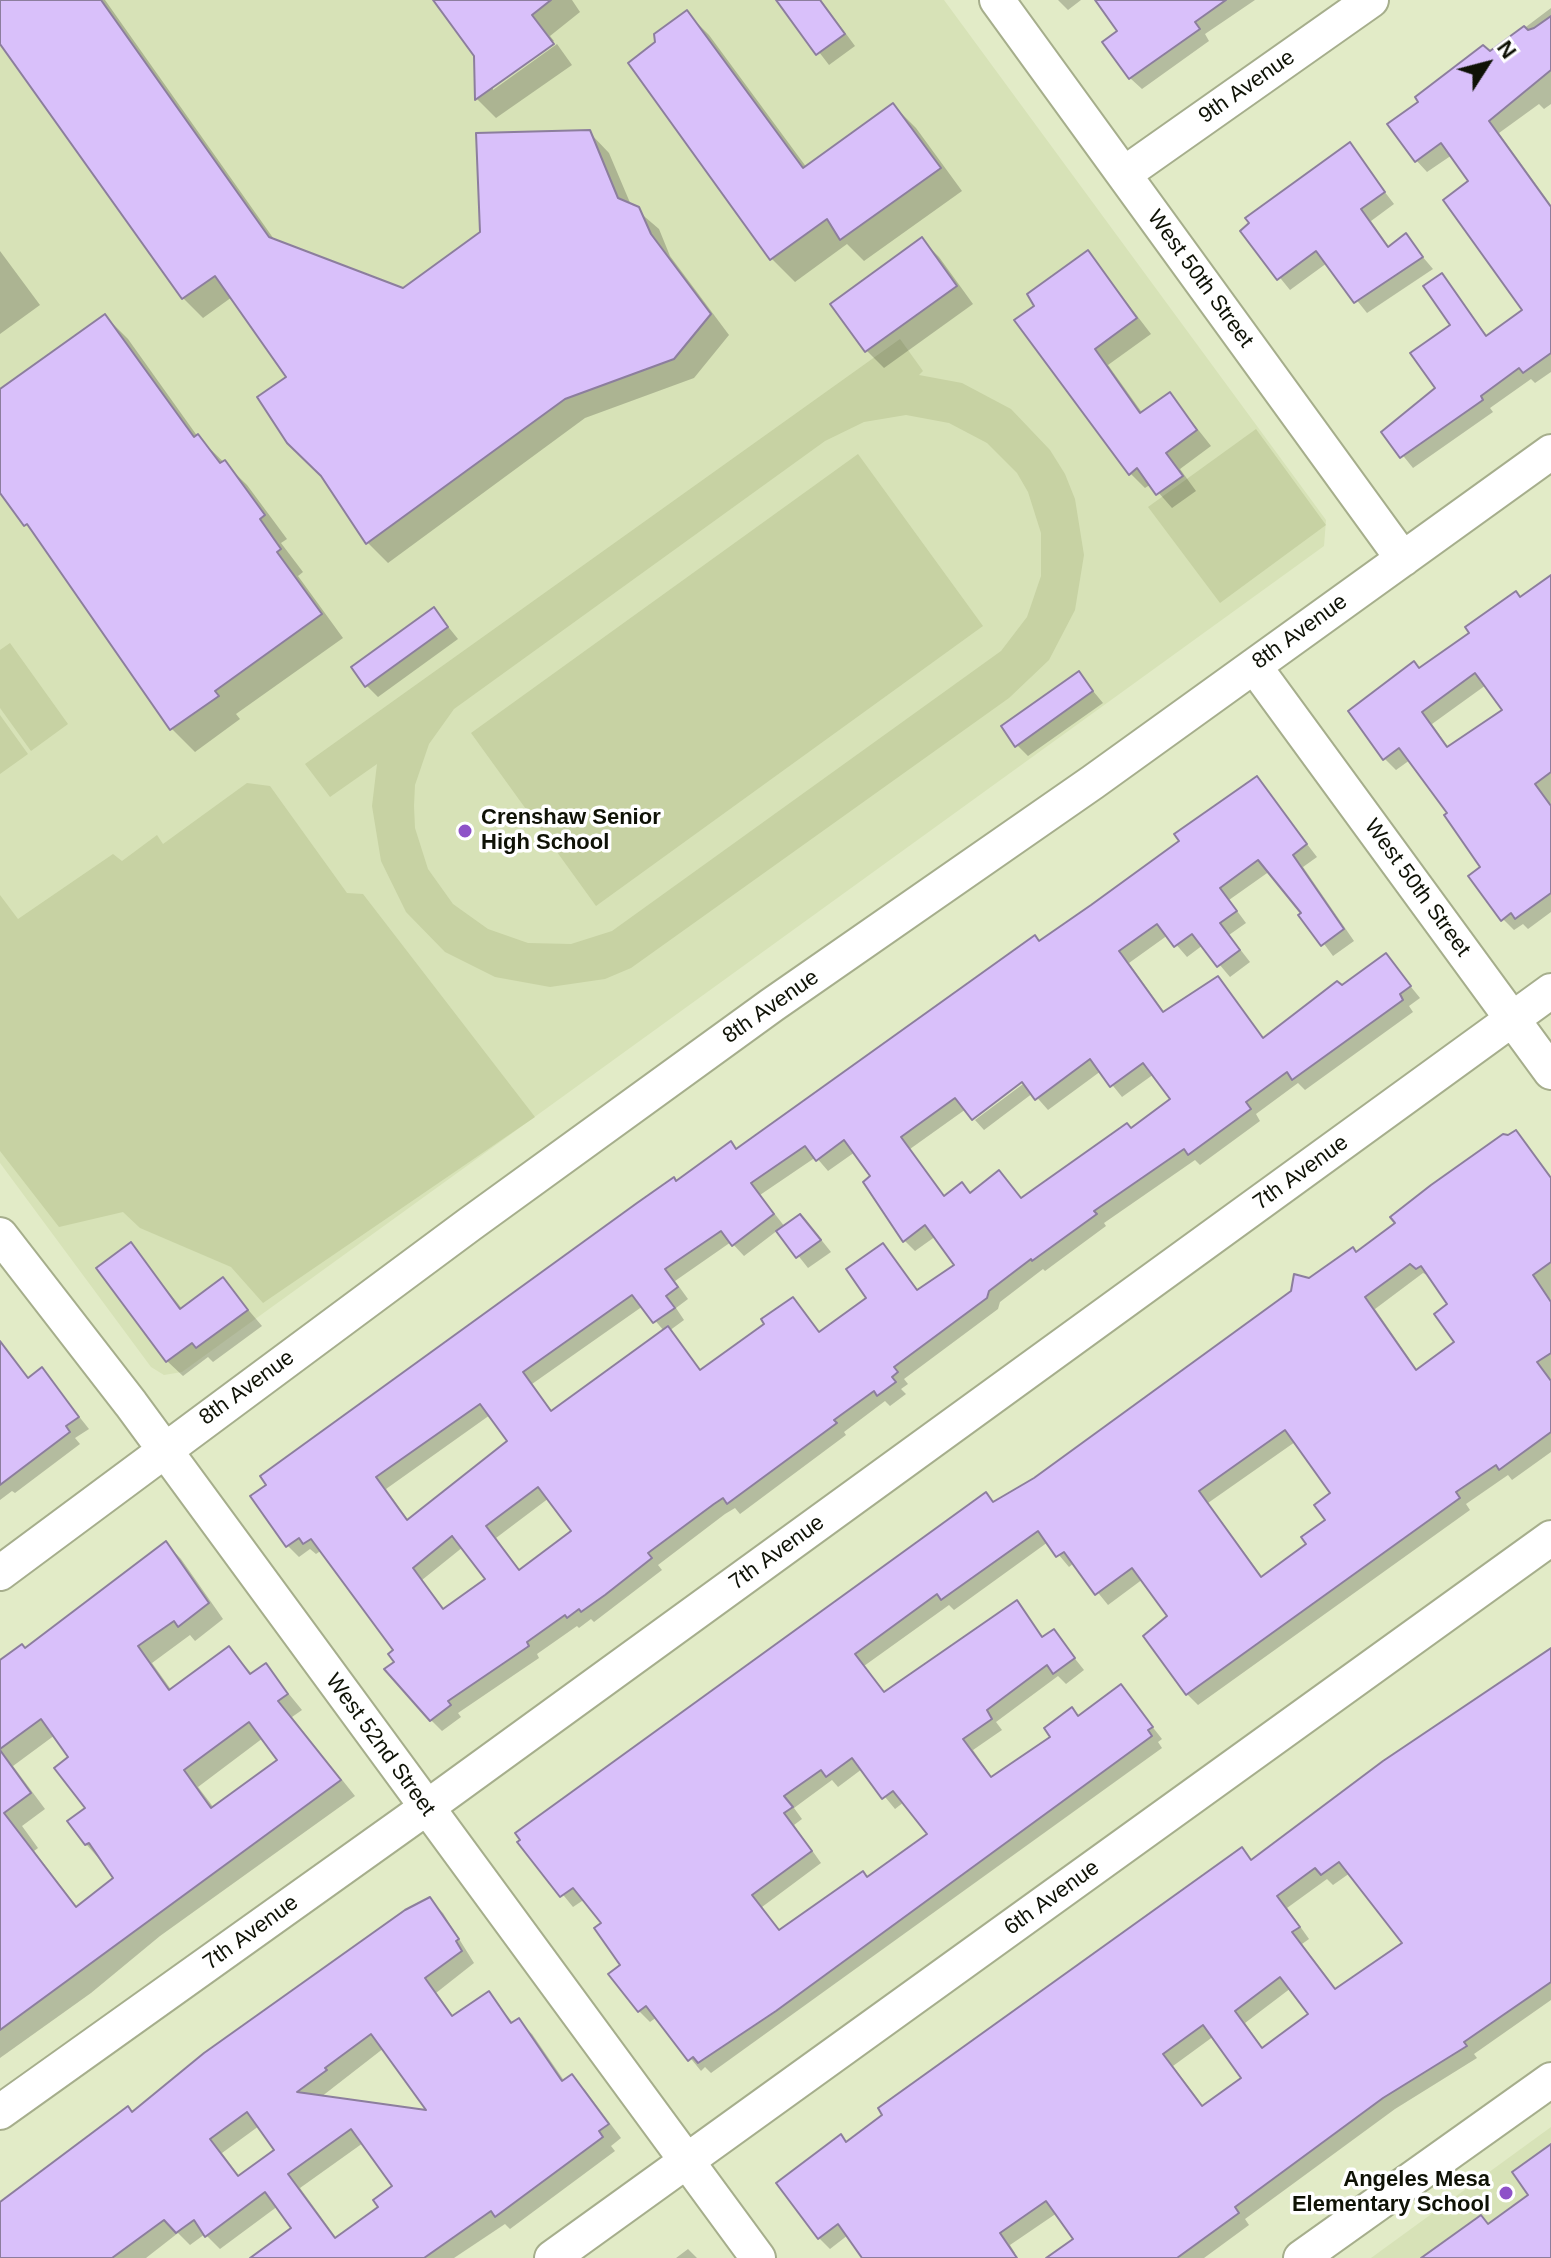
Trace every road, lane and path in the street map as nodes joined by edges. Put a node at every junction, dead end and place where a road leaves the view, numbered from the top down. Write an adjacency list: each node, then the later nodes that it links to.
1 (997, 0): 3 (street, West 50th Street)
2 (1371, 0): 3 (street, 9th Avenue)
3 (1124, 174): 5 (street, West 50th Street)
4 (1551, 452): 5 (street, 8th Avenue)
5 (1403, 559): 6 (street, 8th Avenue)
6 (1254, 666): 8 (street, West 50th Street); 11 (street, 8th Avenue)
7 (1551, 991): 8 (street, 7th Avenue)
8 (1513, 1019): 9 (street, West 50th Street); 14 (street, 7th Avenue)
9 (1551, 1072)
10 (0, 1235): 11 (street, West 52nd Street)
11 (165, 1451): 13 (street, 8th Avenue); 14 (street, West 52nd Street)
12 (1551, 1538): 17 (street, 6th Avenue)
13 (0, 1573)
14 (426, 1808): 16 (street, 7th Avenue); 17 (street, West 52nd Street)
15 (1551, 2080): 20 (street)
16 (0, 2112)
17 (686, 2162): 18 (street, 6th Avenue); 19 (street, West 52nd Street)
18 (552, 2258)
19 (758, 2258)
20 (1301, 2258)

